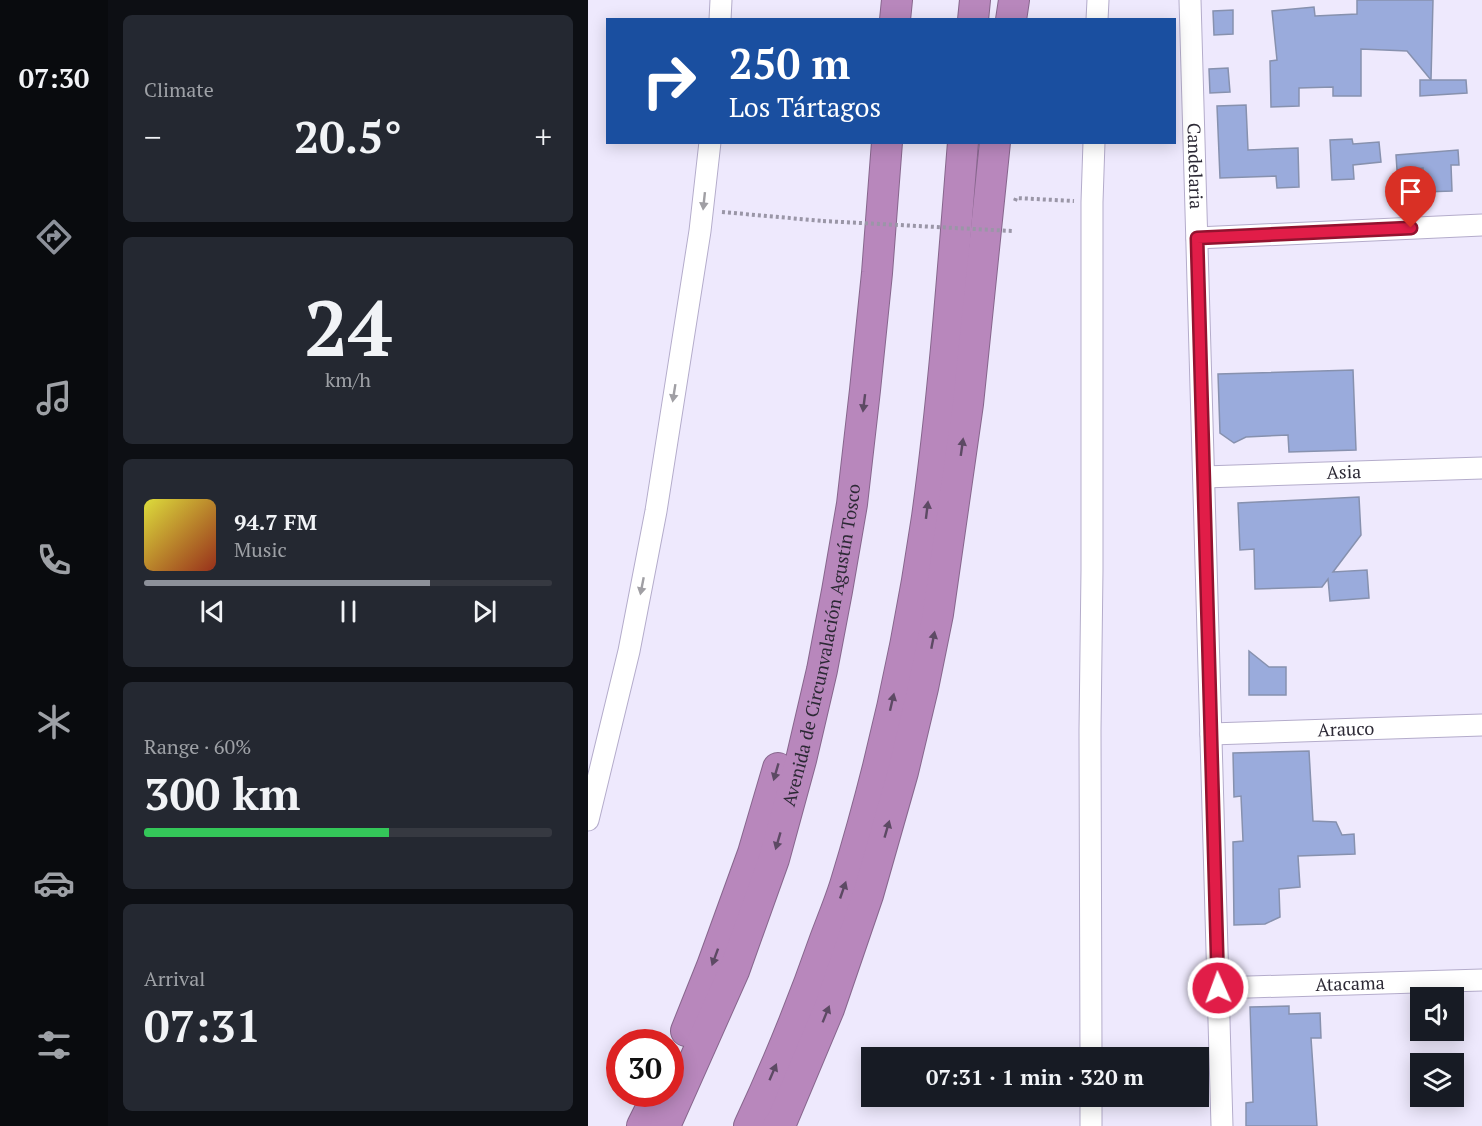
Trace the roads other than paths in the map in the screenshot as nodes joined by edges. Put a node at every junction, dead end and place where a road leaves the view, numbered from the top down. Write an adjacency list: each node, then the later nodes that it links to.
1 (721, 0): 8 (street)
2 (890, 0): 9 (highway)
3 (897, 0): 10 (highway)
4 (975, 0): 11 (highway)
5 (1014, 0): 12 (highway)
6 (1098, 0): 13 (street)
7 (1190, 0): 20 (street, Candelaria)
8 (720, 18)
9 (890, 18)
10 (895, 18)
11 (973, 18)
12 (1011, 18)
13 (1097, 18)
14 (710, 144): 25 (street, one-way to 25)
15 (963, 144): 34 (highway, one-way to 15)
16 (995, 144): 35 (highway, one-way to 16)
17 (1094, 144): 29 (street)
18 (886, 150): 28 (highway, one-way to 28); 33 (highway, Avenida de Circunvalación Agustín Tosco, one-way to 33)
19 (1482, 225): 20 (street)
20 (1197, 238): 22 (street, Candelaria)
21 (1482, 468): 22 (street, Asia)
22 (1204, 477): 24 (street, Candelaria)
23 (1482, 725): 24 (street, Arauco)
24 (1211, 734): 27 (street, Candelaria)
25 (588, 820)
26 (1482, 980): 27 (street, Atacama)
27 (1218, 988): 37 (street, Candelaria)
28 (684, 1033)
29 (1091, 1047)
30 (652, 1107): 32 (highway)
31 (1091, 1107): 36 (street)
32 (642, 1126)
33 (665, 1126)
34 (749, 1126)
35 (778, 1126)
36 (1091, 1126)
37 (1222, 1126)

